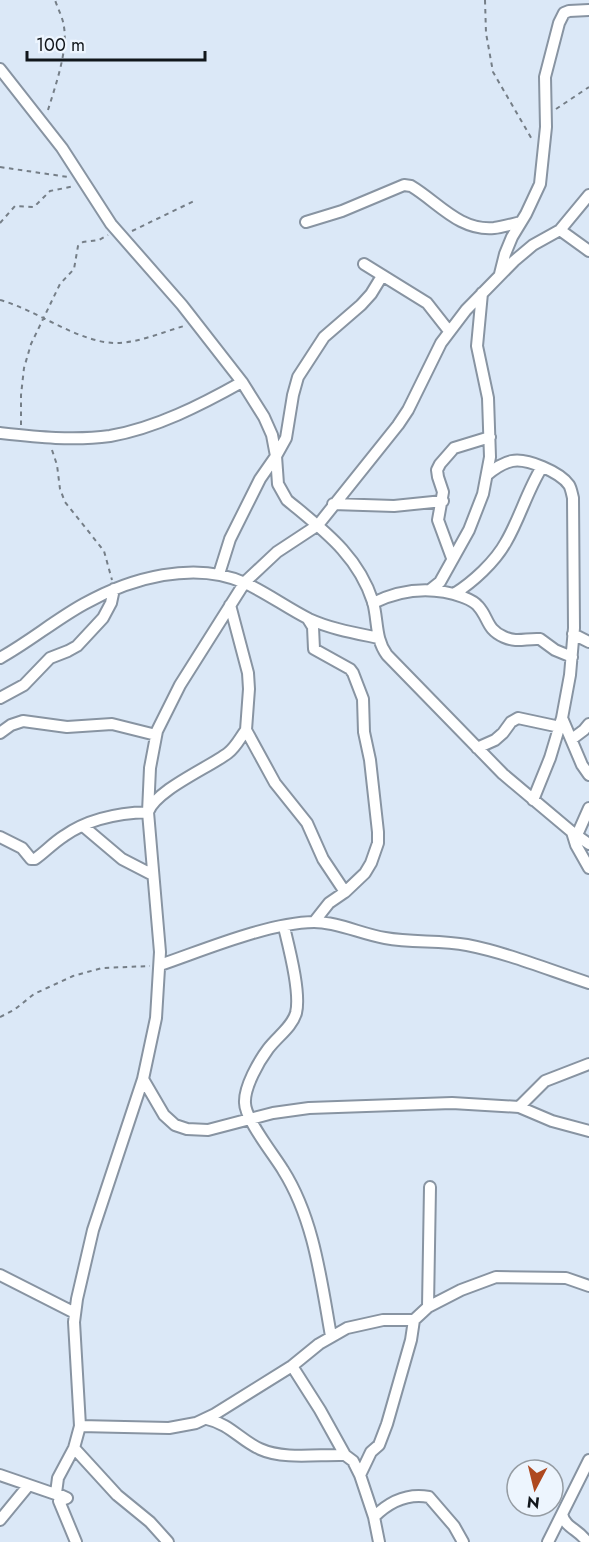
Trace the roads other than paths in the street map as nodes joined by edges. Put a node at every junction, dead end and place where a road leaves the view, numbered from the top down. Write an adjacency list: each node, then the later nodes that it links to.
1 (589, 10): 5 (street)
2 (0, 69): 13 (street)
3 (589, 195): 6 (street)
4 (306, 222): 5 (street)
5 (521, 222): 10 (street)
6 (560, 230): 7 (street); 10 (street)
7 (589, 251)
8 (364, 264): 9 (street)
9 (382, 276): 12 (street); 16 (street)
10 (500, 277): 11 (street)
11 (482, 293): 12 (street); 15 (street)
12 (449, 331): 20 (street)
13 (242, 382): 14 (street); 16 (street)
14 (0, 433)
15 (490, 437): 18 (street); 19 (street)
16 (276, 456): 21 (street); 23 (street)
17 (542, 467): 18 (street); 27 (street); 31 (street)
18 (487, 475): 22 (street)
19 (443, 501): 20 (street); 22 (street)
20 (333, 504): 21 (street)
21 (318, 525): 24 (street); 28 (street)
22 (452, 558): 26 (street)
23 (219, 574): 24 (street); 25 (street)
24 (245, 582): 29 (street); 30 (street)
25 (114, 589): 35 (street); 36 (street)
26 (430, 590): 27 (street); 28 (street)
27 (454, 594): 34 (street)
28 (373, 603): 32 (street)
29 (230, 605): 39 (street); 41 (street)
30 (308, 619): 32 (street); 55 (street)
31 (573, 634): 33 (street); 34 (street)
32 (379, 638): 44 (street)
33 (589, 642)
34 (572, 657): 37 (street)
35 (0, 658)
36 (0, 698)
37 (561, 723): 43 (street); 44 (street); 46 (street)
38 (589, 724): 43 (street)
39 (246, 730): 48 (street); 55 (street)
40 (0, 733): 41 (street)
41 (156, 735): 48 (street)
42 (589, 737): 43 (street)
43 (572, 741): 45 (street)
44 (477, 748): 46 (street)
45 (589, 775)
46 (532, 800): 50 (street)
47 (589, 808): 50 (street)
48 (148, 812): 49 (street); 54 (street)
49 (83, 826): 51 (street); 54 (street)
50 (575, 834): 52 (street); 53 (street)
51 (0, 837)
52 (589, 844)
53 (589, 868)
54 (153, 875): 58 (street)
55 (345, 892): 56 (street)
56 (314, 922): 57 (street); 59 (street)
57 (285, 927): 58 (street); 63 (street)
58 (160, 965): 61 (street)
59 (589, 983)
60 (589, 1064): 62 (street)
61 (143, 1078): 63 (street); 69 (street)
62 (519, 1107): 63 (street); 64 (street)
63 (250, 1119): 71 (street)
64 (589, 1131)
65 (430, 1187): 68 (street)
66 (0, 1275): 69 (street)
67 (589, 1286): 68 (street)
68 (428, 1307): 70 (street)
69 (75, 1313): 74 (street)
70 (414, 1320): 71 (street); 79 (street)
71 (331, 1336): 72 (street)
72 (292, 1366): 73 (street); 76 (street)
73 (207, 1419): 74 (street); 76 (street)
74 (80, 1426): 75 (street)
75 (74, 1448): 81 (street); 88 (street)
76 (345, 1455): 79 (street)
77 (589, 1460): 82 (street)
78 (0, 1475): 80 (street)
79 (360, 1475): 83 (street)
80 (28, 1486): 81 (street); 86 (street)
81 (67, 1498): 87 (street)
82 (565, 1508)
83 (374, 1517): 89 (street); 90 (street)
84 (560, 1518): 91 (street)
85 (563, 1518): 92 (street)
86 (0, 1520)
87 (76, 1542)
88 (168, 1542)
89 (379, 1542)
90 (464, 1542)
91 (548, 1542)
92 (586, 1542)

